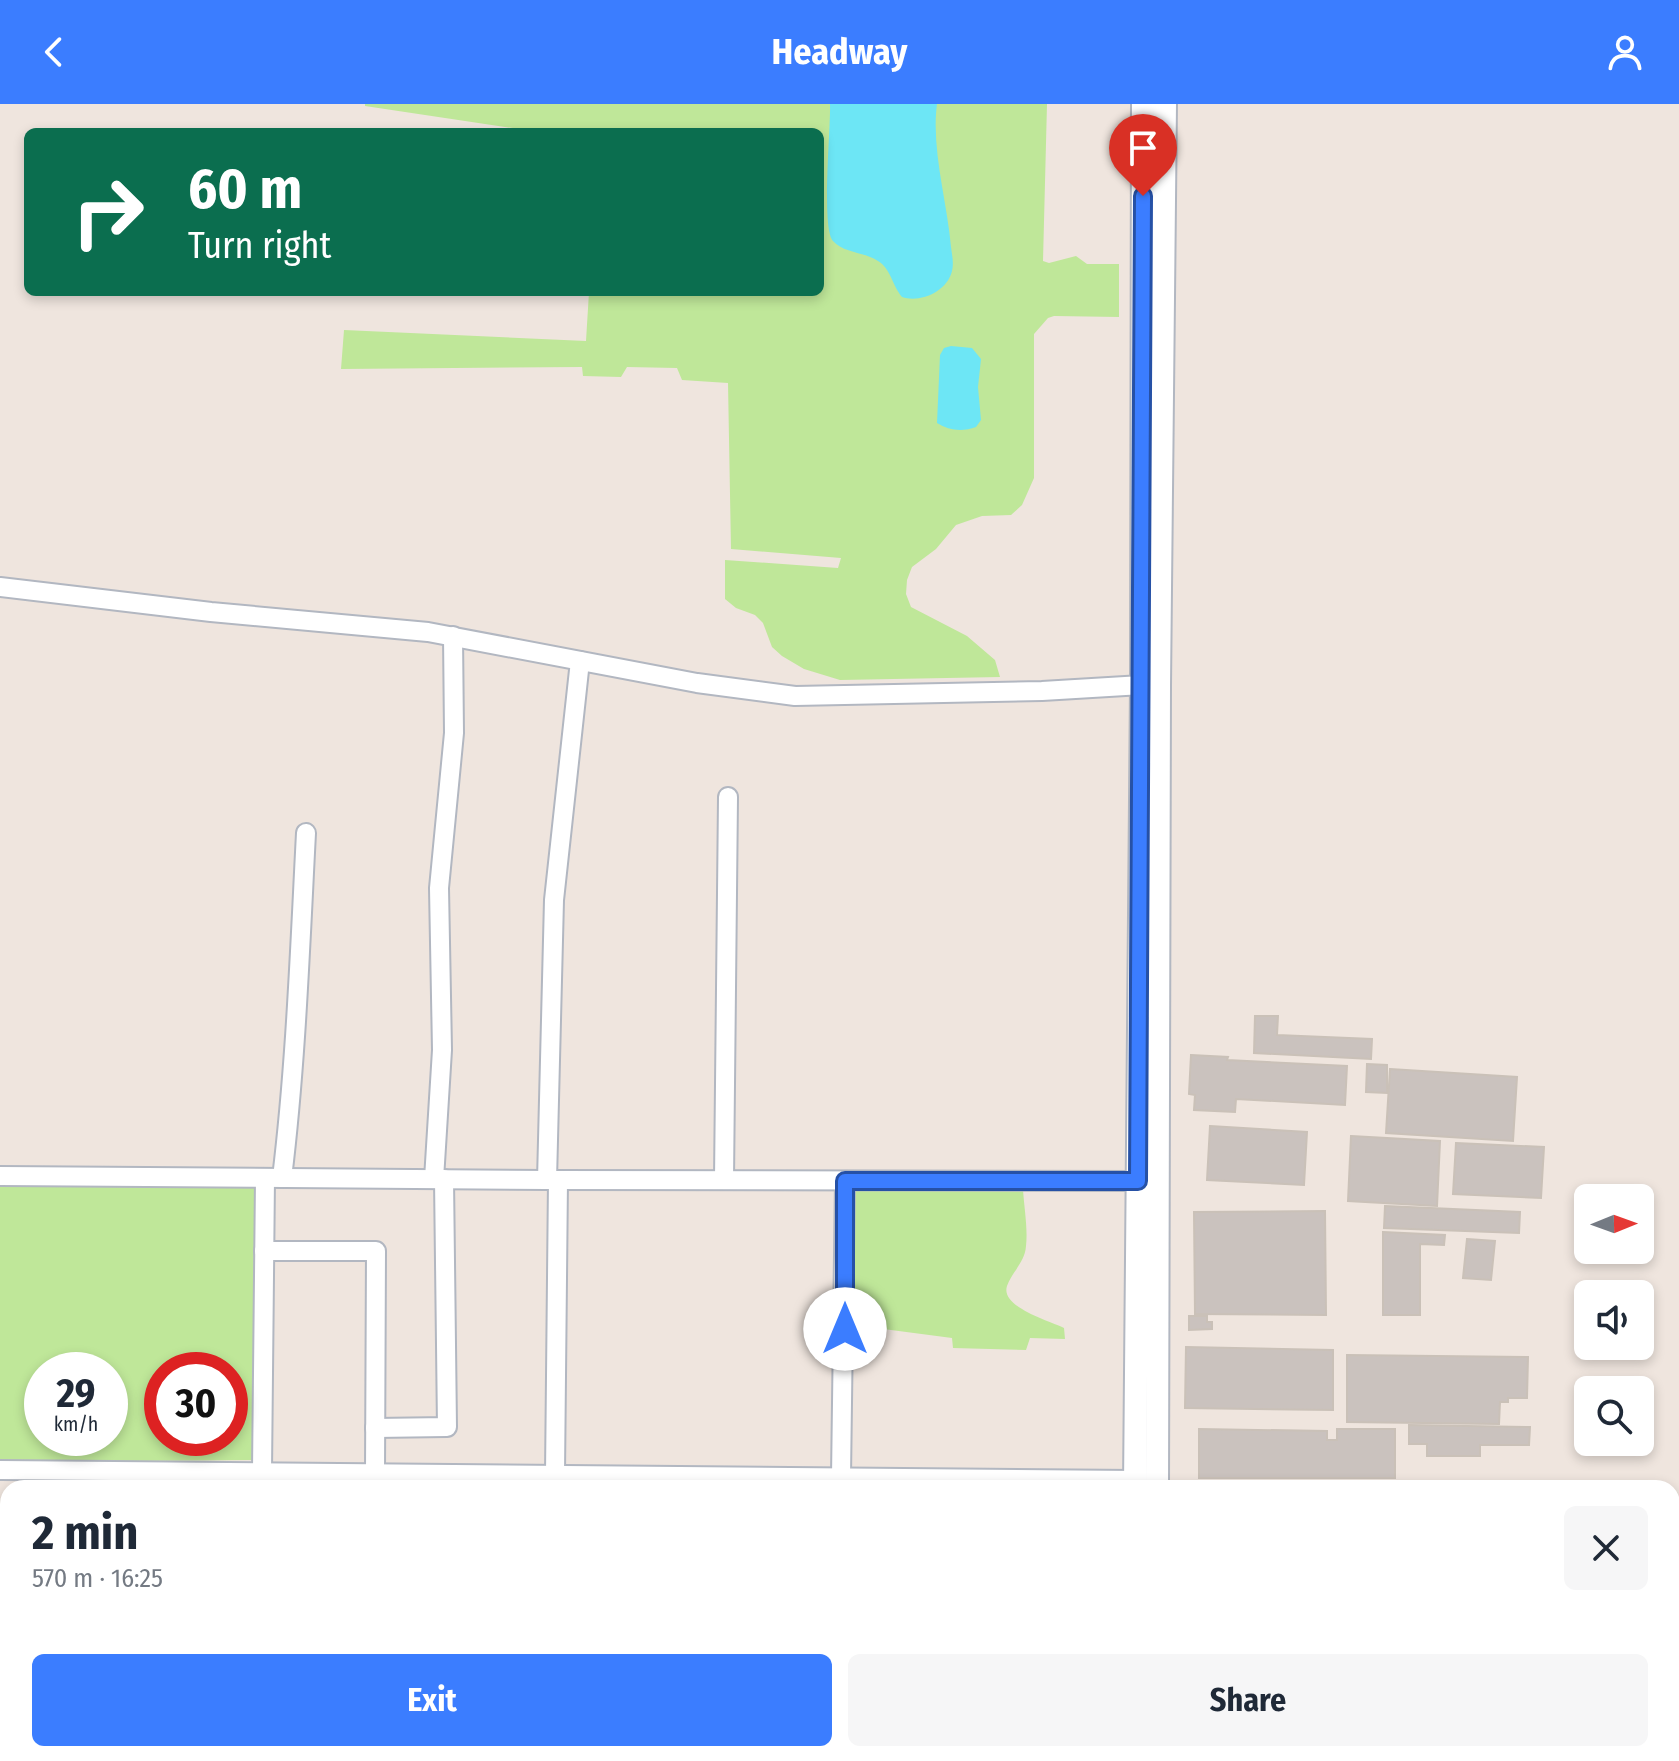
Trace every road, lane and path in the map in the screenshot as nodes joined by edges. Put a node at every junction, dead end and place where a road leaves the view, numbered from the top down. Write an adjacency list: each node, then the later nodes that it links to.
1 (1143, 104): 6 (street)
2 (1165, 104): 24 (street)
3 (0, 587): 4 (street)
4 (453, 636): 5 (street); 11 (street)
5 (580, 661): 6 (street); 12 (street)
6 (1142, 685): 15 (street)
7 (728, 797): 13 (street)
8 (306, 833): 10 (street)
9 (0, 1176): 10 (street)
10 (273, 1178): 11 (street); 16 (street)
11 (439, 1179): 12 (street); 17 (street)
12 (553, 1180): 13 (street); 21 (street)
13 (724, 1180): 14 (street)
14 (845, 1181): 15 (street); 22 (street)
15 (1138, 1181): 25 (street)
16 (264, 1251): 17 (street); 19 (street)
17 (375, 1428): 20 (street)
18 (0, 1470): 19 (street)
19 (262, 1471): 20 (street)
20 (375, 1473): 21 (street)
21 (555, 1474): 22 (street)
22 (841, 1477): 23 (street)
23 (972, 1480)
24 (1146, 1480)
25 (1146, 1480)

